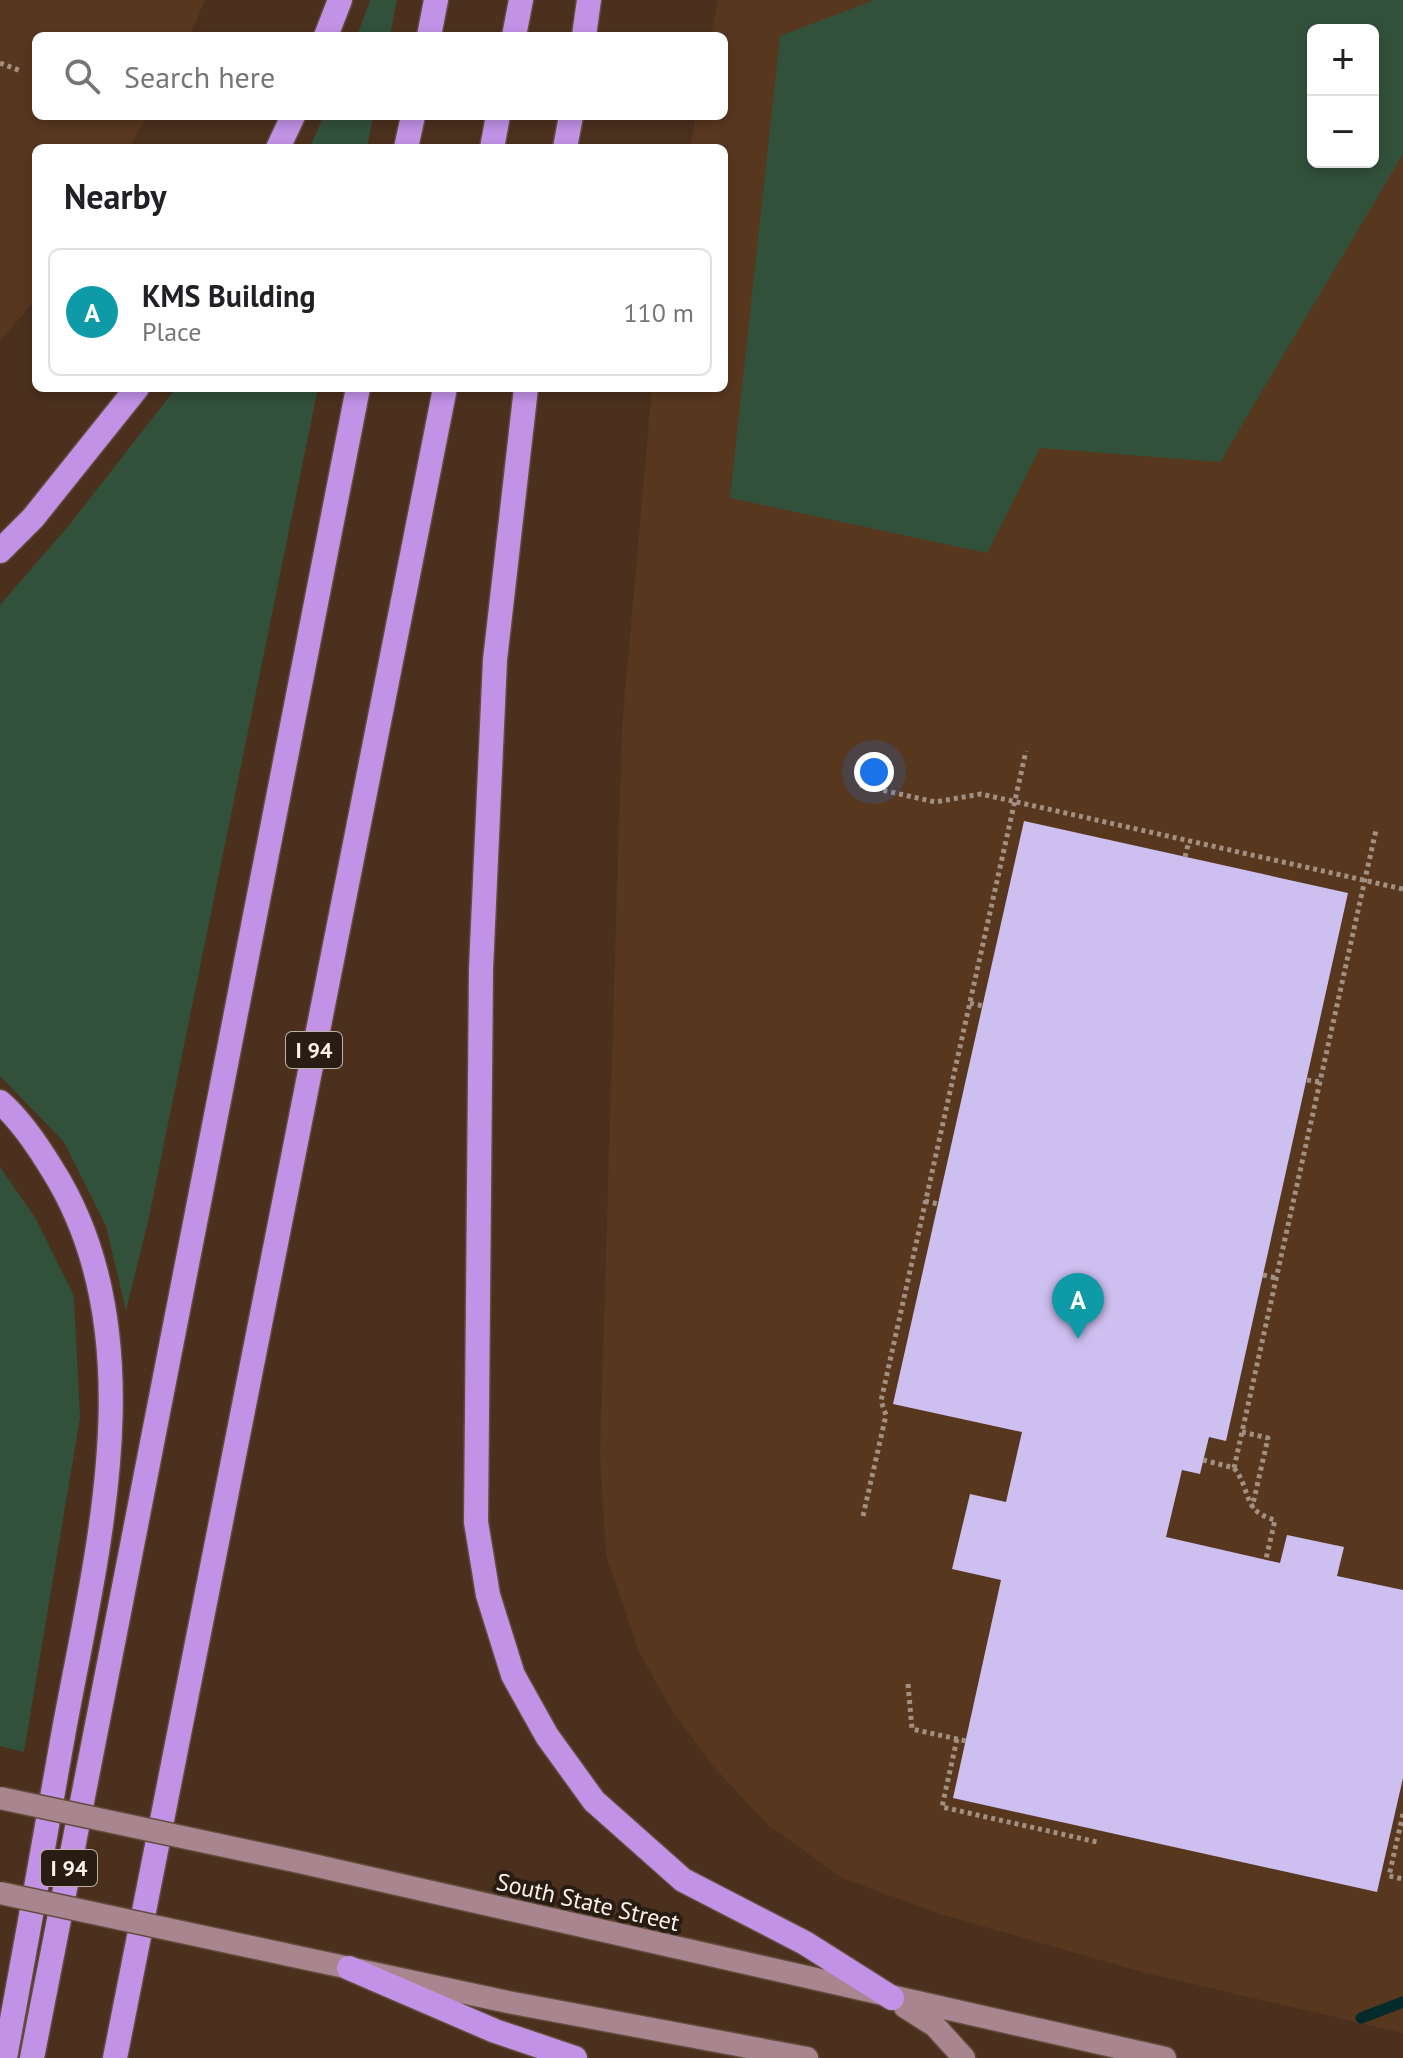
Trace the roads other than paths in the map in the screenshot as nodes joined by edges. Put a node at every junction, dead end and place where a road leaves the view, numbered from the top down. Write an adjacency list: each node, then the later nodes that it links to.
1 (340, 0): 5 (highway)
2 (436, 0): 6 (highway)
3 (521, 0): 7 (highway)
4 (589, 0): 8 (highway)
5 (328, 32)
6 (430, 32)
7 (515, 32)
8 (585, 32)
9 (291, 120): 13 (highway)
10 (412, 120): 14 (highway)
11 (497, 120): 15 (highway)
12 (570, 120): 16 (highway)
13 (280, 144)
14 (407, 144)
15 (493, 144)
16 (566, 144)
17 (134, 392): 21 (highway)
18 (357, 392): 29 (highway, I 94)
19 (444, 392): 27 (highway, I 94)
20 (526, 392): 26 (highway)
21 (0, 551)
22 (0, 1102): 28 (highway)
23 (0, 1798): 26 (main road, South State Street, bridge)
24 (0, 1893): 25 (main road, bridge)
25 (349, 1968): 32 (highway); 33 (main road)
26 (892, 1998): 34 (main road); 35 (main road, South State Street)
27 (125, 2008): 30 (highway, I 94); 31 (highway)
28 (5, 2058)
29 (32, 2058)
30 (115, 2058)
31 (127, 2058)
32 (575, 2058)
33 (807, 2058)
34 (964, 2058)
35 (1165, 2058)

